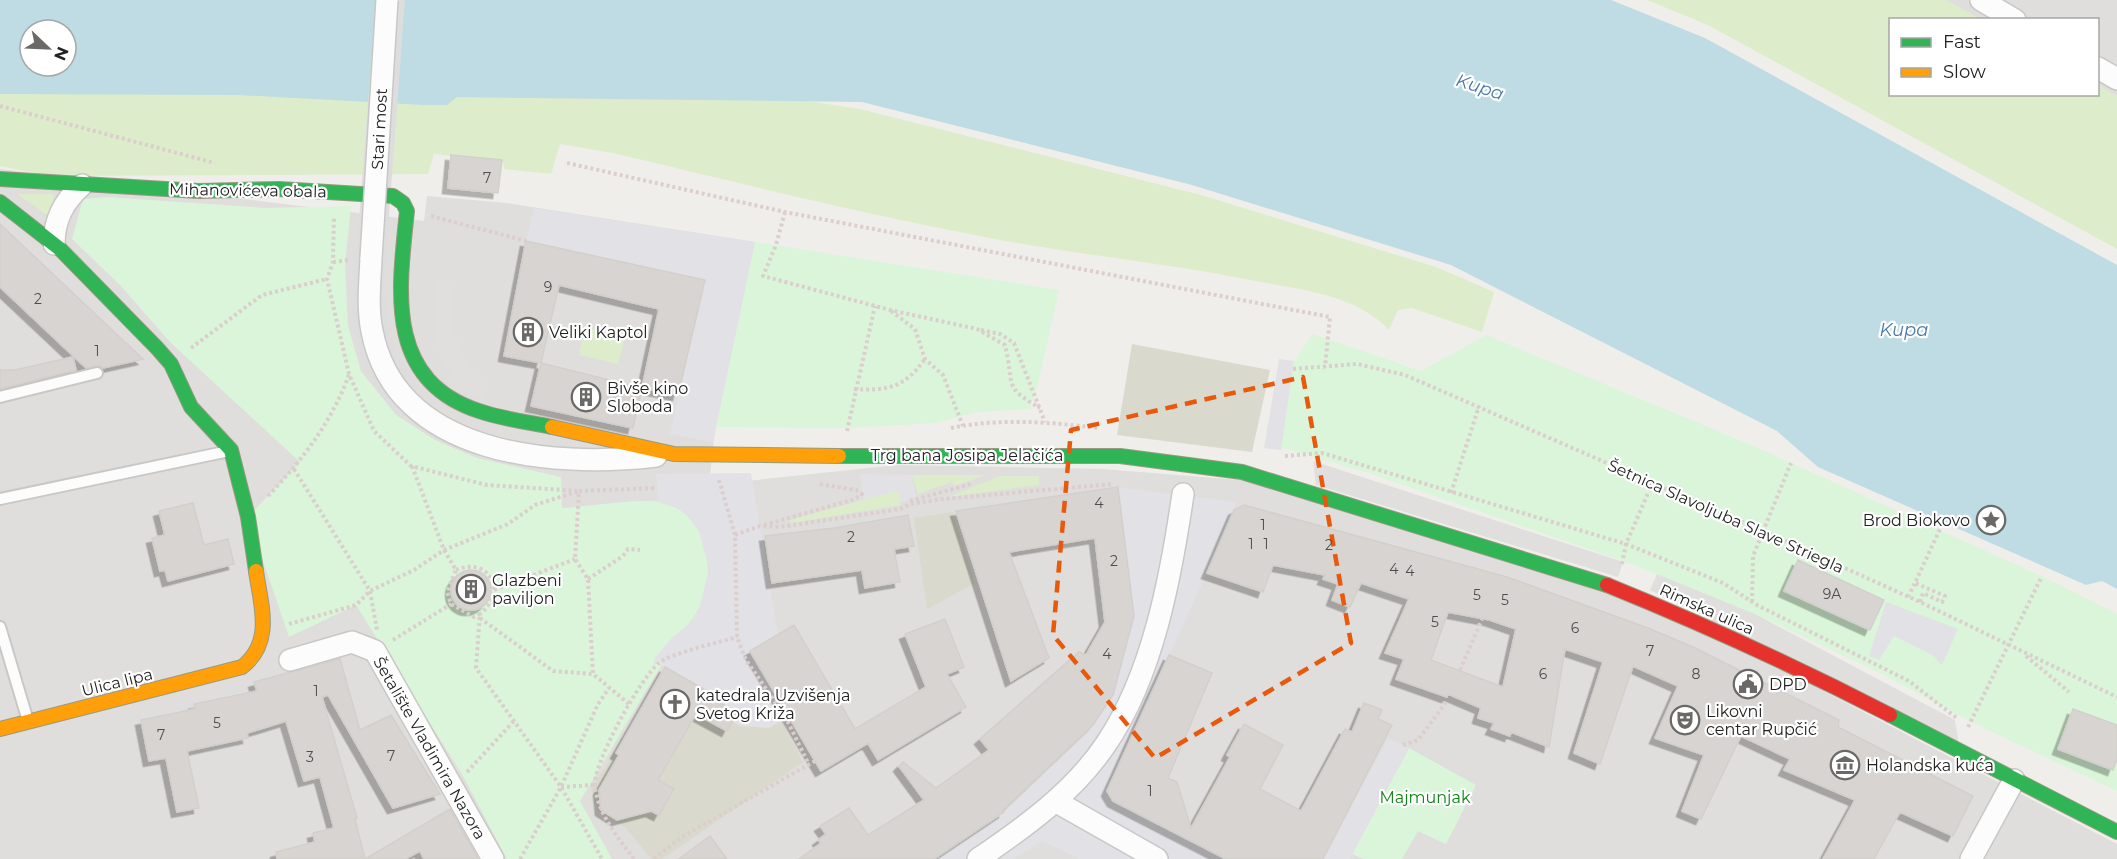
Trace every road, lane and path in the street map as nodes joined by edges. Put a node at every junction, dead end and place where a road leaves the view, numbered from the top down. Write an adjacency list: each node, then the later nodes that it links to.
1 (387, 0): 42 (street, Stari most, bridge)
2 (1981, 0): 3 (street)
3 (2012, 18)
4 (2099, 69): 5 (street)
5 (2117, 79)
6 (0, 106): 8 (path)
7 (567, 163): 14 (path)
8 (224, 166)
9 (0, 179): 10 (street, Mihanovićeva obala)
10 (82, 185): 11 (street, Mihanovićeva obala); 16 (street)
11 (335, 191): 13 (street, Mihanovićeva obala); 17 (path)
12 (0, 202): 16 (street)
13 (407, 211): 15 (path); 39 (street, Trg bana Josipa Jelačića)
14 (785, 212): 18 (path); 23 (path)
15 (526, 241)
16 (57, 246): 22 (street)
17 (327, 279): 22 (path); 26 (path)
18 (875, 306): 19 (path); 27 (path)
19 (890, 310): 20 (path); 21 (path)
20 (977, 329): 30 (path); 30 (path)
21 (926, 359): 27 (path); 32 (path)
22 (171, 364): 38 (street)
23 (1325, 367): 24 (path, Šetnica Slavoljuba Slave Striegla); 29 (path, Šetnica Slavoljuba Slave Striegla)
24 (1293, 369)
25 (98, 373): 28 (lane)
26 (350, 374): 44 (path); 45 (path)
27 (854, 389): 36 (path)
28 (0, 397)
29 (1479, 406): 48 (path, Šetnica Slavoljuba Slave Striegla); 51 (path)
30 (1040, 408): 31 (path)
31 (1045, 422): 32 (path); 33 (path)
32 (963, 426): 34 (path)
33 (1103, 428)
34 (940, 430)
35 (835, 433): 36 (path)
36 (847, 433): 37 (path)
37 (858, 433)
38 (231, 450): 54 (lane); 57 (street)
39 (674, 454): 40 (street, Trg bana Josipa Jelačića); 42 (street, Trg bana Josipa Jelačića)
40 (718, 456): 41 (street, Trg bana Josipa Jelačića); 60 (path)
41 (1120, 456): 46 (street, Trg bana Josipa Jelačića); 55 (path)
42 (561, 458)
43 (1791, 463): 59 (path)
44 (411, 466): 50 (path); 61 (path)
45 (294, 469): 57 (path); 70 (path)
46 (1258, 476): 68 (street, Rimska ulica)
47 (976, 482): 55 (path)
48 (1652, 484): 59 (path, Šetnica Slavoljuba Slave Striegla); 68 (path)
49 (657, 488): 50 (path)
50 (579, 491): 61 (path); 63 (path)
51 (1451, 493)
52 (862, 494): 58 (path)
53 (1183, 494): 104 (street)
54 (0, 499)
55 (910, 501): 58 (path)
56 (1946, 516): 67 (path)
57 (248, 517): 80 (street)
58 (760, 526): 60 (path)
59 (1763, 531): 71 (path, Šetnica Slavoljuba Slave Striegla); 72 (path)
60 (735, 535): 81 (path)
61 (444, 550): 64 (path); 70 (path)
62 (640, 550): 66 (path)
63 (576, 559): 66 (path); 69 (path)
64 (456, 570): 69 (path); 74 (path)
65 (2042, 576): 82 (path)
66 (588, 579): 87 (path)
67 (1915, 583): 71 (path); 73 (path)
68 (1616, 588): 101 (street, Rimska ulica)
69 (494, 590): 75 (path)
70 (370, 591): 80 (path); 83 (path)
71 (1908, 597): 73 (path, Šetnica Slavoljuba Slave Striegla)
72 (1752, 602)
73 (1920, 602): 77 (path, Šetnica Slavoljuba Slave Striegla)
74 (451, 604): 75 (path); 83 (path)
75 (480, 616): 87 (path); 94 (path)
76 (1482, 619): 86 (path)
77 (1961, 622): 79 (path); 82 (path, Šetnica Slavoljuba Slave Striegla)
78 (0, 627): 93 (lane)
79 (1956, 628)
80 (265, 630): 93 (street, Ulica lipa)
81 (737, 637): 92 (path); 99 (path)
82 (2009, 646): 84 (path, Šetnica Slavoljuba Slave Striegla); 95 (path)
83 (377, 650): 85 (street, Šetalište Vladimira Nazora); 106 (street, Šetalište Vladimira Nazora)
84 (2021, 652): 89 (path); 90 (path, Šetnica Slavoljuba Slave Striegla)
85 (290, 660)
86 (1460, 670)
87 (593, 674): 88 (path)
88 (609, 688): 92 (path); 103 (path)
89 (2069, 692)
90 (2117, 697)
91 (1447, 701): 97 (path)
92 (628, 704): 102 (path)
93 (28, 722): 96 (street, Ulica lipa)
94 (514, 722): 100 (path); 103 (path)
95 (1968, 727)
96 (0, 729)
97 (1403, 745)
98 (815, 761): 99 (path)
99 (808, 763): 110 (path)
100 (463, 777)
101 (2014, 780): 105 (street, Rimska ulica); 113 (street)
102 (594, 785): 103 (path); 109 (path)
103 (561, 787): 107 (path); 108 (path)
104 (1055, 801): 111 (street); 112 (street)
105 (2117, 832)
106 (493, 859)
107 (520, 859)
108 (602, 859)
109 (634, 859)
110 (654, 859)
111 (978, 859)
112 (1157, 859)
113 (1971, 859)

